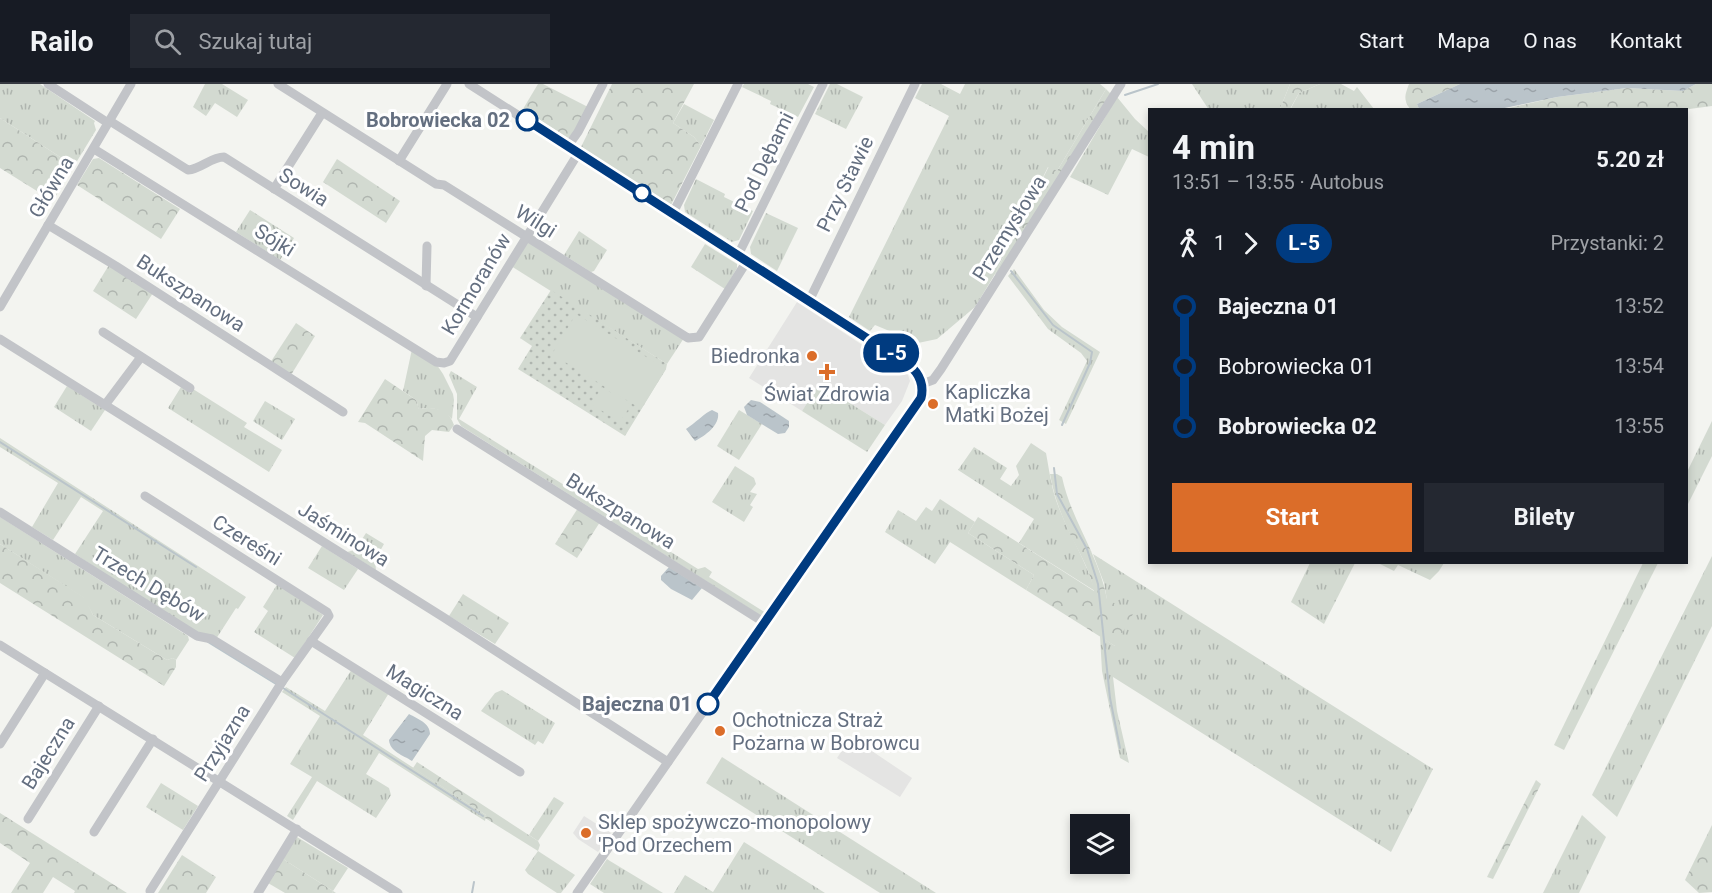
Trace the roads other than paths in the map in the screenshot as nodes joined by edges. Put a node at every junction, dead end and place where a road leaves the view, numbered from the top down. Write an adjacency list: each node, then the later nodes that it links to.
1 (48, 84): 12 (street)
2 (131, 84): 12 (street, Główna)
3 (278, 84): 11 (street, Wilgi)
4 (447, 84): 16 (street)
5 (471, 84): 13 (street)
6 (603, 84): 13 (street)
7 (738, 84): 18 (street)
8 (823, 84): 22 (street, Pod Dębami)
9 (915, 84): 25 (street, Przy Stawie)
10 (1121, 84): 32 (street, Przemysłowa)
11 (322, 113): 16 (street, Wilgi); 17 (street)
12 (109, 122): 14 (street, Główna); 17 (street, Sowia)
13 (568, 146): 15 (street)
14 (94, 149): 19 (street, Główna); 31 (street, Sójki)
15 (579, 152): 18 (street); 20 (street, Kormoranów)
16 (399, 161): 20 (street, Wilgi)
17 (274, 189): 24 (street, Sowia)
18 (673, 213): 22 (street)
19 (48, 225): 26 (street, Główna); 35 (street, Bukszpanowa)
20 (526, 236): 23 (street, Wilgi); 27 (street, Kormoranów)
21 (427, 246): 24 (street)
22 (738, 255): 23 (street)
23 (747, 261): 25 (street)
24 (426, 286): 27 (street, Sowia)
25 (810, 301): 32 (street)
26 (0, 307)
27 (477, 317): 31 (street, Kormoranów)
28 (103, 332): 30 (street)
29 (0, 339): 34 (street, Jaśminowa)
30 (141, 357): 33 (street); 34 (street)
31 (436, 362)
32 (922, 384): 40 (street)
33 (190, 388)
34 (105, 405): 48 (street, Jaśminowa)
35 (343, 412)
36 (457, 429): 40 (street, Bukszpanowa)
37 (145, 496): 39 (street, Czereśni)
38 (0, 512): 44 (street, Trzech Dębów)
39 (329, 616): 41 (street, Przyjazna)
40 (765, 623): 48 (street)
41 (311, 641): 44 (street, Przyjazna); 49 (street, Magiczna)
42 (0, 645): 43 (street, Bajeczna)
43 (45, 673): 45 (street, Bajeczna); 47 (street)
44 (282, 682): 50 (street, Przyjazna)
45 (99, 706): 46 (street, Bajeczna); 51 (street, Bajeczna)
46 (153, 739): 50 (street, Bajeczna); 53 (street)
47 (0, 744)
48 (668, 762): 57 (street)
49 (520, 772)
50 (219, 781): 52 (street, Bajeczna); 54 (street, Przyjazna)
51 (28, 819)
52 (297, 829): 55 (street); 56 (street, Bajeczna)
53 (94, 831)
54 (150, 891)
55 (258, 893)
56 (398, 893)
57 (577, 893)

